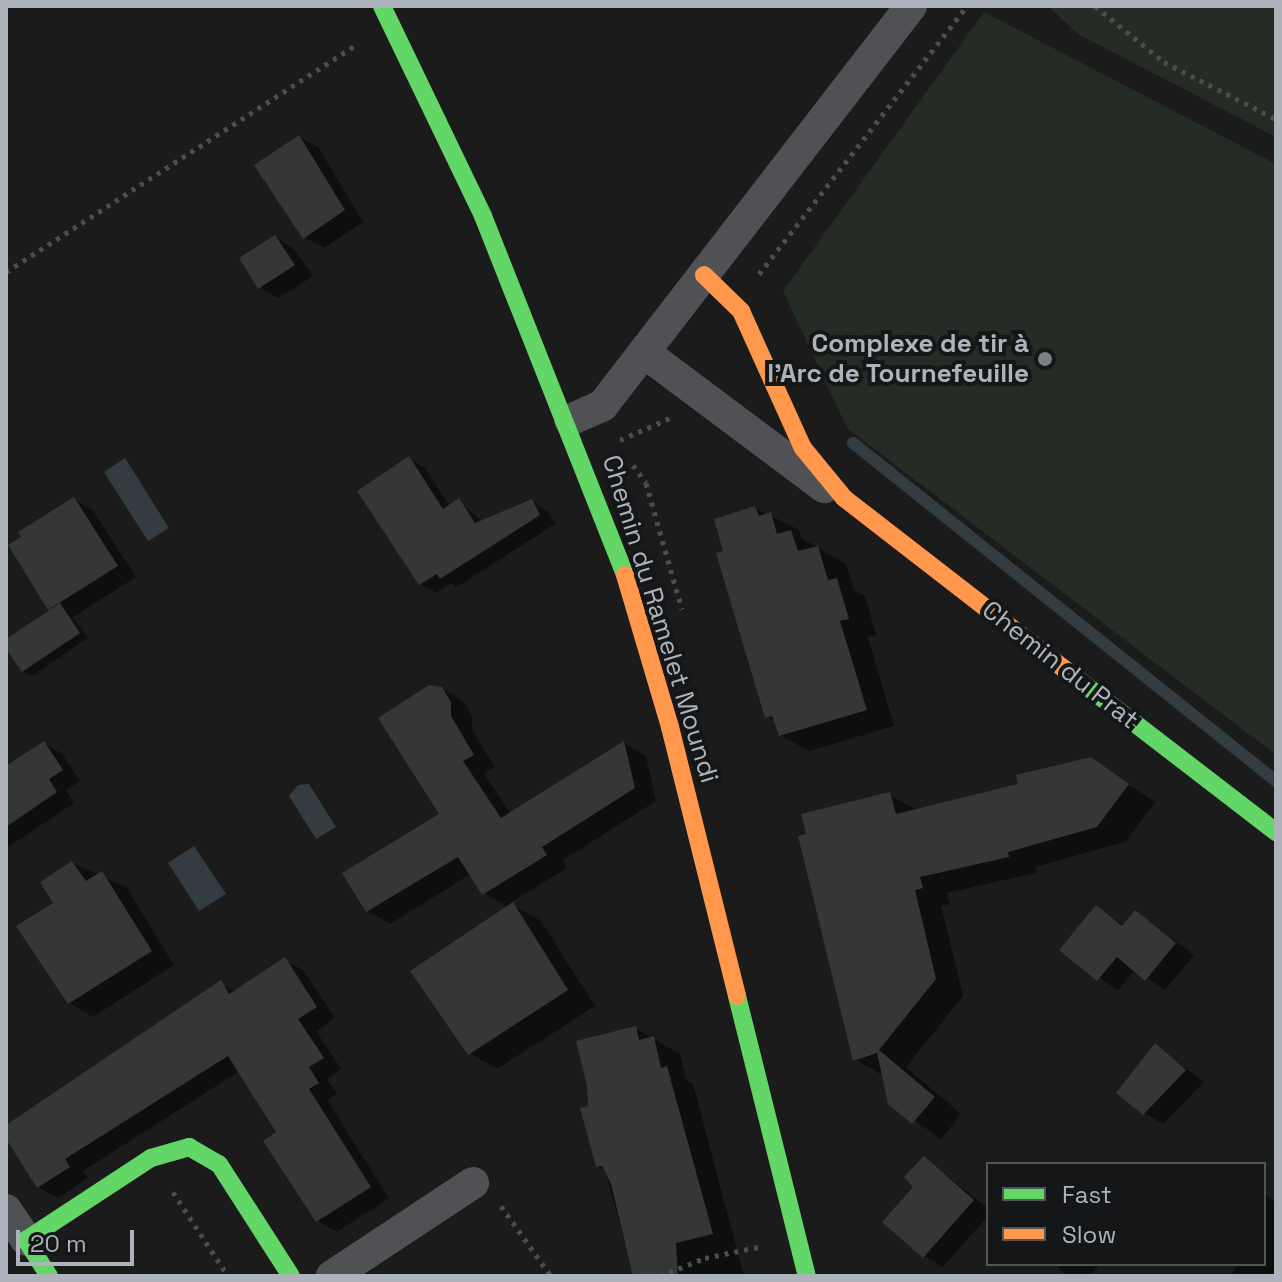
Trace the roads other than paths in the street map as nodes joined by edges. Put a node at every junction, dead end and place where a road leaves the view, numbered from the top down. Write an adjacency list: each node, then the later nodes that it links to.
1 (911, 6): 3 (street)
2 (387, 14): 5 (main road, Chemin du Ramelet Moundi)
3 (704, 275): 4 (street); 6 (main road, Chemin du Prat)
4 (645, 353): 5 (street); 6 (street, Chemin du Prat)
5 (570, 420): 14 (main road, Chemin du Ramelet Moundi)
6 (844, 498): 7 (main road, Chemin du Prat)
7 (1276, 832)
8 (473, 1183): 13 (street)
9 (6, 1210): 10 (street)
10 (26, 1240): 11 (main road); 12 (main road)
11 (49, 1276)
12 (291, 1276)
13 (332, 1276)
14 (807, 1276)

